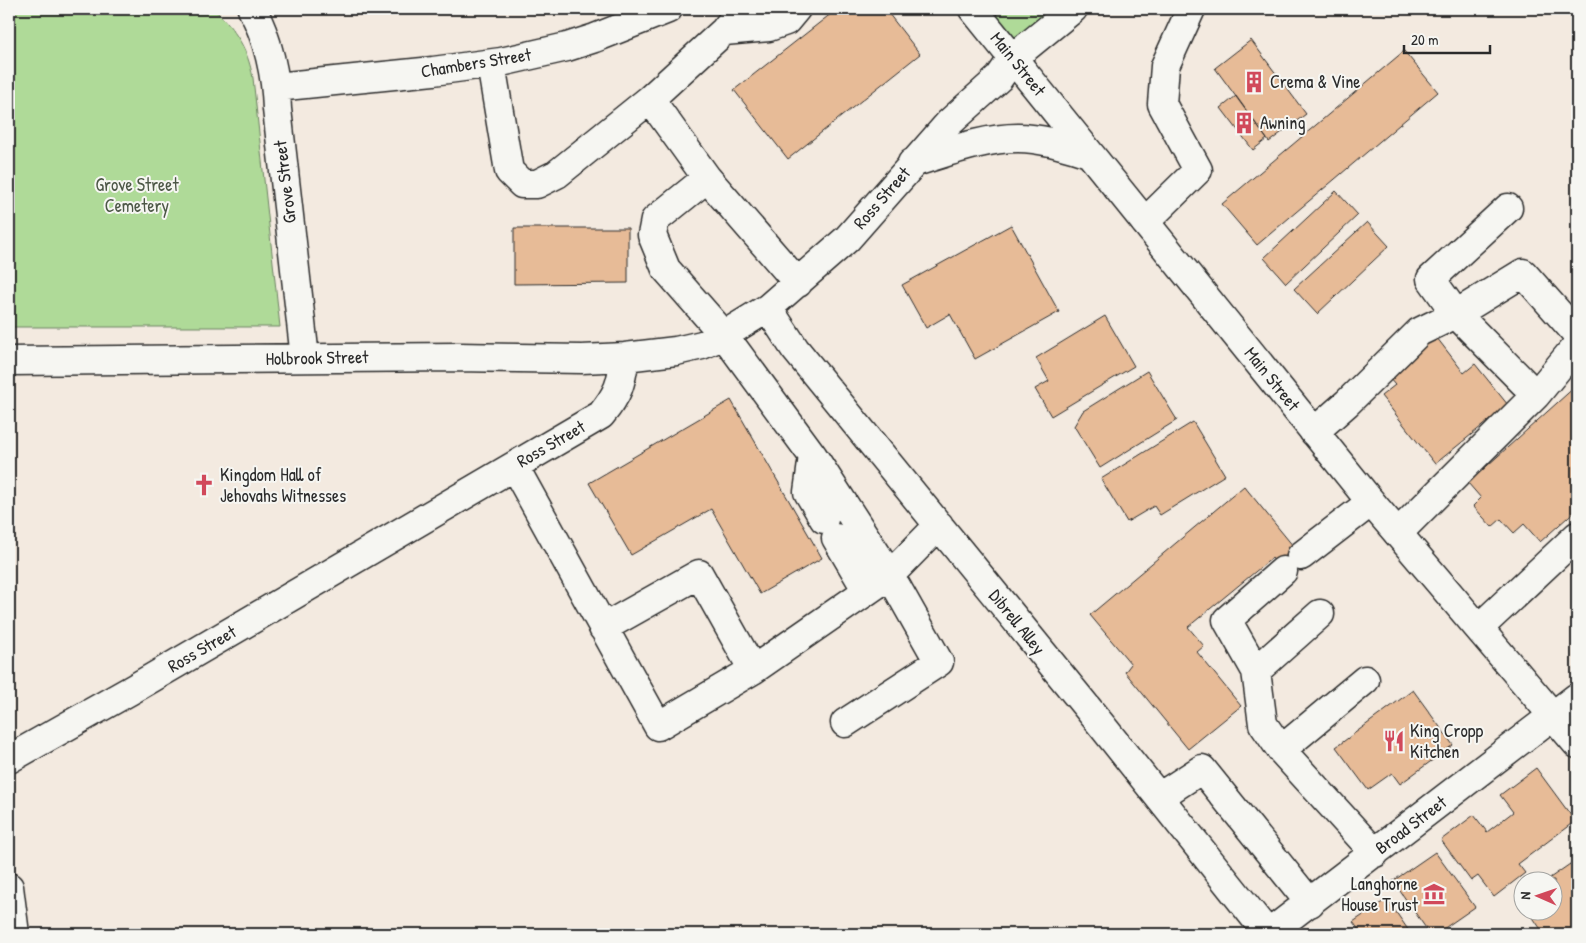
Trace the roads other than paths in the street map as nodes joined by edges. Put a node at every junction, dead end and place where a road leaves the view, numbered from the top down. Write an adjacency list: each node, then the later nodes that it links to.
1 (252, 9): 11 (street, Grove Street)
2 (668, 9): 10 (street, Chambers Street)
3 (741, 9): 8 (street)
4 (796, 9): 8 (street)
5 (973, 9): 9 (street, Main Street)
6 (1073, 9): 9 (street, Ross Street)
7 (1191, 9): 17 (street)
8 (724, 31): 12 (street)
9 (1013, 58): 13 (street, Main Street); 14 (street, Ross Street)
10 (490, 64): 11 (street, Chambers Street); 12 (street)
11 (276, 87): 25 (street, Grove Street)
12 (650, 99): 15 (street)
13 (1089, 153): 14 (street); 17 (street, Main Street)
14 (912, 163): 18 (street, Ross Street)
15 (707, 178): 18 (street); 22 (street)
16 (1508, 208): 20 (street)
17 (1145, 222): 28 (street, Main Street)
18 (798, 282): 19 (street, Ross Street)
19 (768, 308): 22 (street, Ross Street); 32 (street, Dibrell Alley)
20 (1456, 314): 21 (street); 27 (street); 28 (street)
21 (1577, 334)
22 (724, 335): 24 (street, Ross Street); 29 (street)
23 (1577, 345): 27 (street)
24 (625, 357): 25 (street, Holbrook Street); 30 (street, Ross Street)
25 (306, 358): 26 (street, Holbrook Street)
26 (9, 361)
27 (1536, 395): 33 (street)
28 (1314, 432): 31 (street, Main Street)
29 (813, 456): 35 (street); 36 (street)
30 (514, 466): 38 (street); 48 (street, Ross Street)
31 (1371, 502): 33 (street, Main Street); 41 (street)
32 (938, 525): 35 (street); 49 (street, Dibrell Alley)
33 (1398, 533): 39 (street, Main Street)
34 (1577, 536): 39 (street)
35 (890, 575): 36 (street); 45 (street)
36 (867, 591): 40 (street)
37 (1320, 614): 41 (street)
38 (604, 628): 40 (street); 40 (street)
39 (1478, 628): 44 (street, Main Street)
40 (753, 670)
41 (1256, 671): 47 (street)
42 (1365, 680): 47 (street)
43 (1577, 697): 44 (street, Broad Street)
44 (1554, 716): 46 (street, Main Street); 50 (street, Broad Street)
45 (845, 723)
46 (1577, 744)
47 (1281, 750): 50 (street)
48 (9, 759)
49 (1159, 797): 52 (street); 54 (street, Dibrell Alley)
50 (1375, 853): 52 (street, Broad Street)
51 (9, 888): 53 (street)
52 (1310, 903): 54 (street, Broad Street)
53 (15, 934)
54 (1268, 934)

